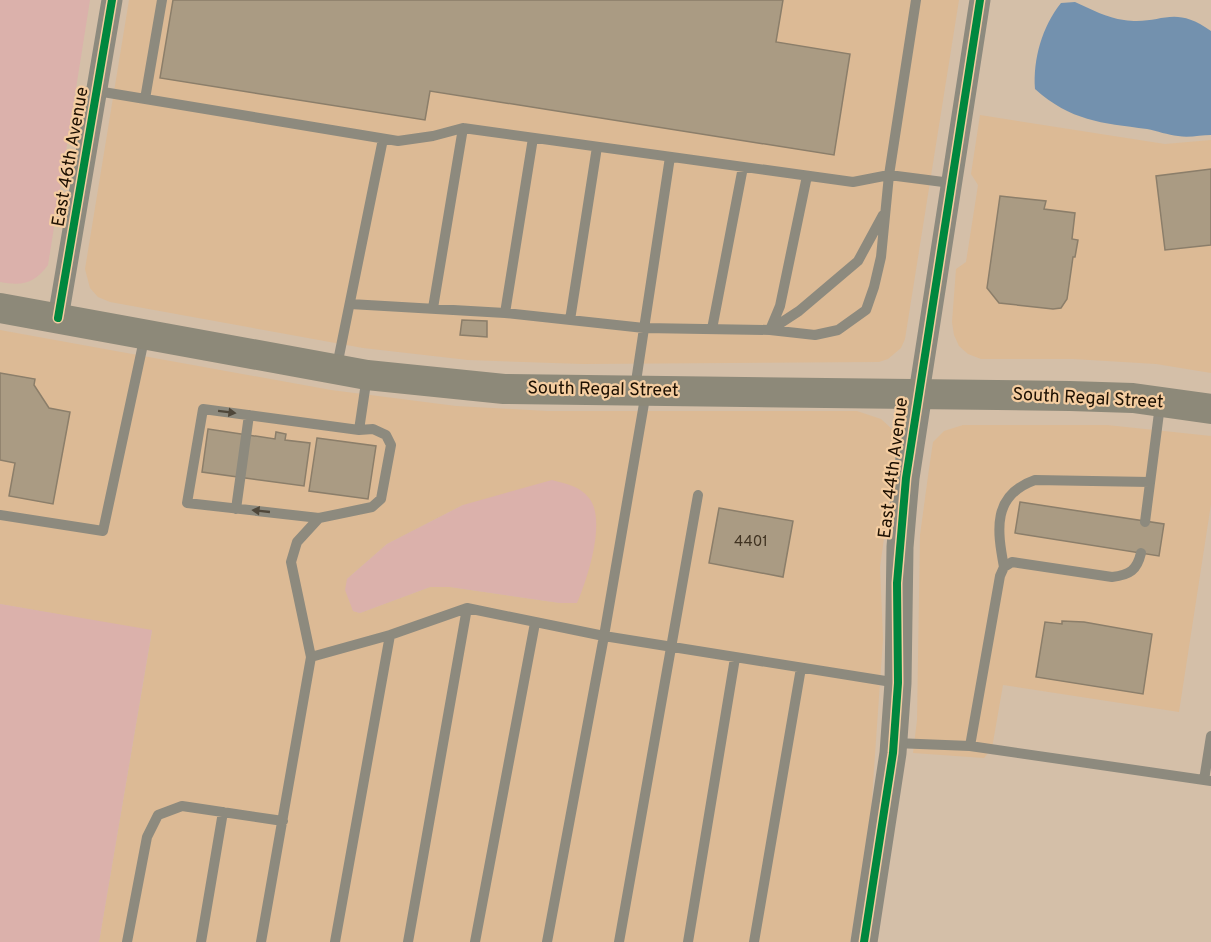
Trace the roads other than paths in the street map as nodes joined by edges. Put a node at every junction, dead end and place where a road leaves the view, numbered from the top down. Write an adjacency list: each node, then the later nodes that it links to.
1 (112, 0): 5 (street, East 46th Avenue)
2 (162, 0): 6 (lane)
3 (916, 0): 13 (lane)
4 (980, 0): 15 (street, East 44th Avenue)
5 (97, 91): 6 (lane); 21 (street, East 46th Avenue)
6 (145, 99): 9 (lane)
7 (463, 128): 8 (lane); 9 (lane); 19 (lane)
8 (533, 138): 10 (lane); 20 (lane)
9 (383, 139): 17 (lane)
10 (597, 147): 11 (lane); 22 (lane)
11 (670, 157): 12 (lane); 23 (lane)
12 (743, 167): 14 (lane); 24 (lane)
13 (889, 175): 14 (lane); 15 (lane); 16 (lane)
14 (807, 176): 25 (lane)
15 (951, 183): 30 (street, East 44th Avenue)
16 (886, 209): 25 (lane); 25 (lane)
17 (350, 304): 19 (lane); 27 (lane)
18 (0, 308): 21 (main road, South Regal Street)
19 (433, 308): 20 (lane)
20 (506, 313): 22 (lane)
21 (58, 318): 26 (main road, South Regal Street)
22 (570, 320): 23 (lane)
23 (644, 328): 24 (lane); 29 (lane)
24 (712, 329): 25 (lane)
25 (770, 330)
26 (145, 335): 27 (main road, South Regal Street); 38 (lane)
27 (336, 370): 28 (main road, South Regal Street)
28 (367, 375): 29 (main road, South Regal Street); 34 (lane)
29 (640, 391): 30 (main road, South Regal Street); 46 (lane)
30 (919, 393): 31 (main road, South Regal Street); 51 (street, East 44th Avenue)
31 (1160, 402): 32 (main road, South Regal Street); 35 (lane)
32 (1211, 409)
33 (249, 415): 34 (lane); 37 (lane); 37 (lane, one-way to 33)
34 (359, 430): 39 (lane)
35 (1150, 482): 40 (lane); 42 (lane)
36 (698, 495): 47 (lane)
37 (236, 509): 39 (lane, one-way to 37)
38 (0, 515)
39 (319, 518): 48 (lane)
40 (1145, 522)
41 (1141, 553): 42 (lane)
42 (1004, 567): 54 (lane)
43 (467, 608): 44 (lane); 45 (lane); 62 (lane)
44 (535, 623): 46 (lane); 63 (lane)
45 (390, 635): 48 (lane); 61 (lane)
46 (604, 636): 47 (lane); 64 (lane)
47 (670, 648): 49 (lane); 65 (lane)
48 (311, 657): 57 (lane)
49 (735, 658): 50 (lane); 66 (lane)
50 (801, 668): 51 (lane); 67 (lane)
51 (898, 683): 53 (street, East 44th Avenue)
52 (1211, 740): 55 (lane)
53 (894, 743): 54 (lane); 68 (street, East 44th Avenue)
54 (970, 746): 55 (lane)
55 (1208, 780)
56 (223, 812): 57 (lane); 58 (lane); 59 (lane)
57 (283, 821): 60 (lane)
58 (127, 942)
59 (201, 942)
60 (261, 942)
61 (336, 942)
62 (408, 942)
63 (475, 942)
64 (547, 942)
65 (619, 942)
66 (688, 942)
67 (754, 942)
68 (864, 942)

